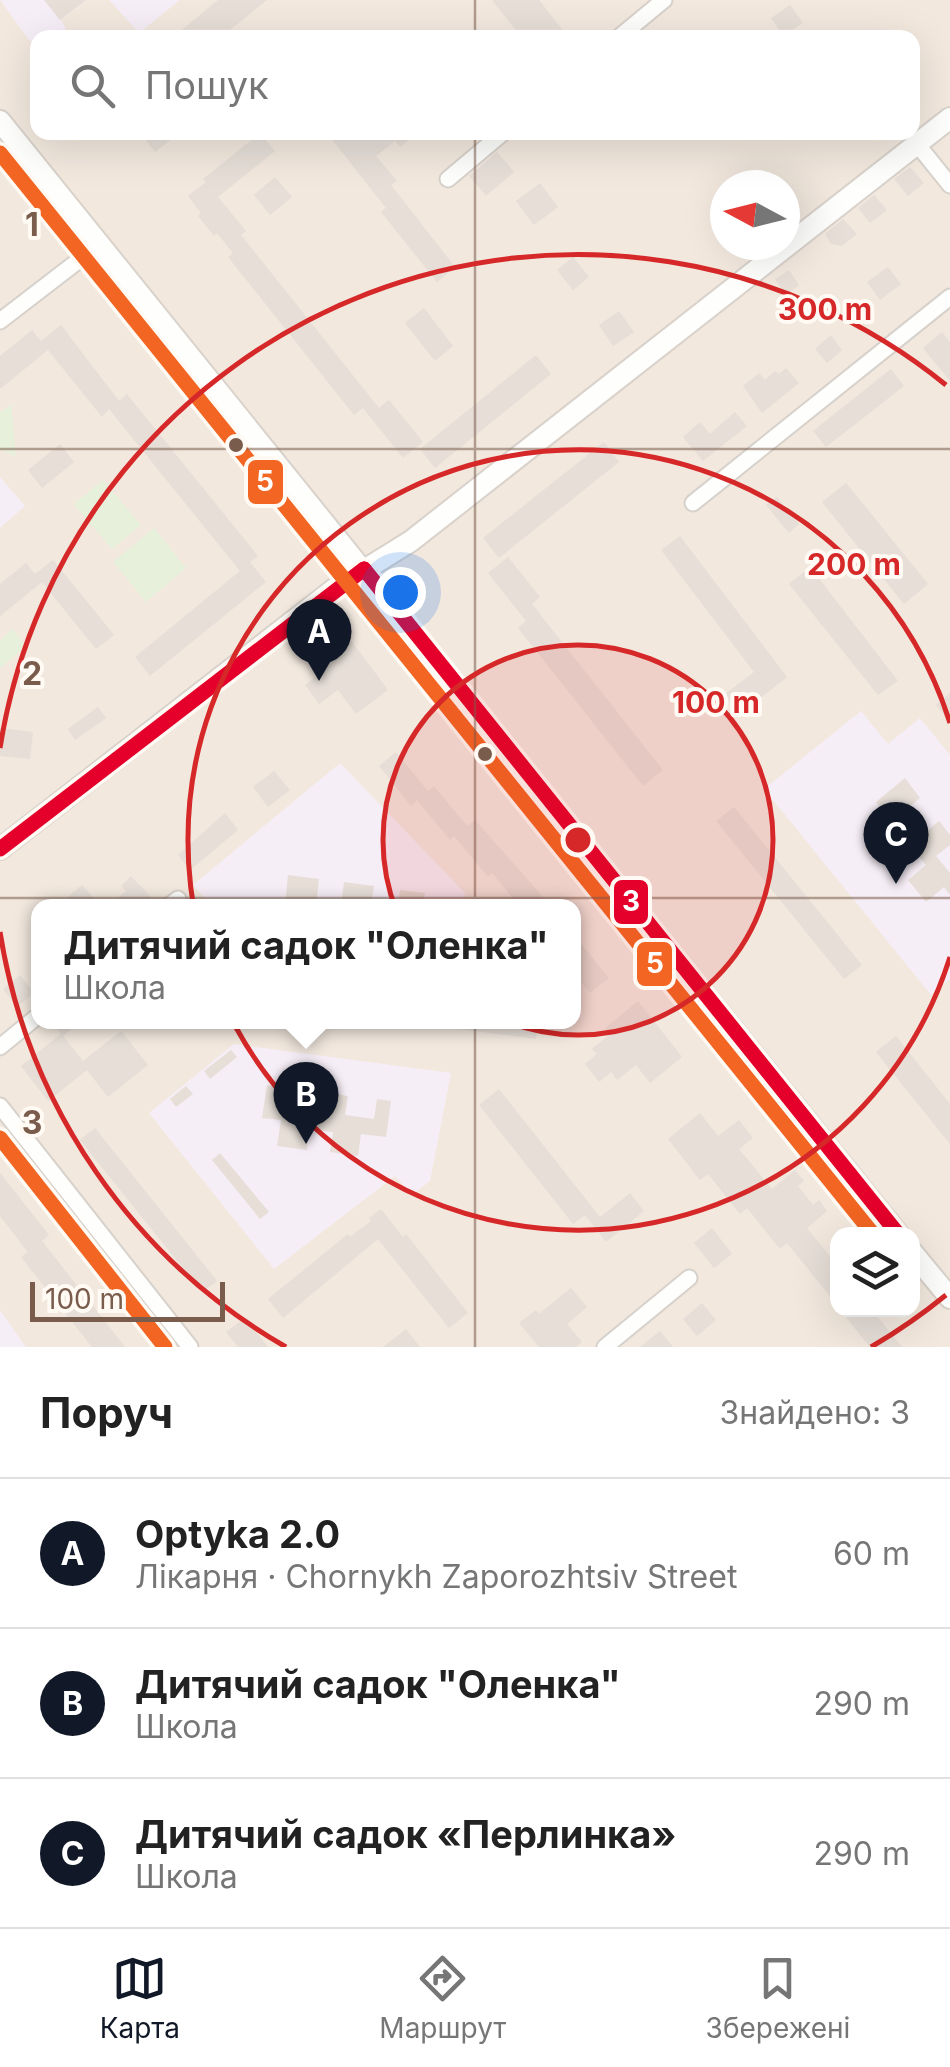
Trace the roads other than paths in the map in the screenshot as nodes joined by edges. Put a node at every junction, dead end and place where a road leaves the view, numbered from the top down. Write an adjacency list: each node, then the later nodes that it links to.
1 (664, 0): 2 (street)
2 (628, 30)
3 (950, 118): 6 (main road)
4 (0, 121): 9 (main road)
5 (494, 140): 7 (street)
6 (917, 144): 8 (street); 13 (main road)
7 (448, 179)
8 (950, 185)
9 (100, 244): 11 (street); 13 (main road)
10 (950, 297): 12 (street)
11 (0, 321)
12 (693, 502)
13 (364, 569): 14 (main road); 18 (main road)
14 (0, 850)
15 (31, 1021): 16 (street)
16 (0, 1048)
17 (0, 1106): 22 (street)
18 (892, 1227)
19 (920, 1262): 21 (main road)
20 (689, 1278): 23 (street)
21 (950, 1298)
22 (190, 1347)
23 (604, 1347)

